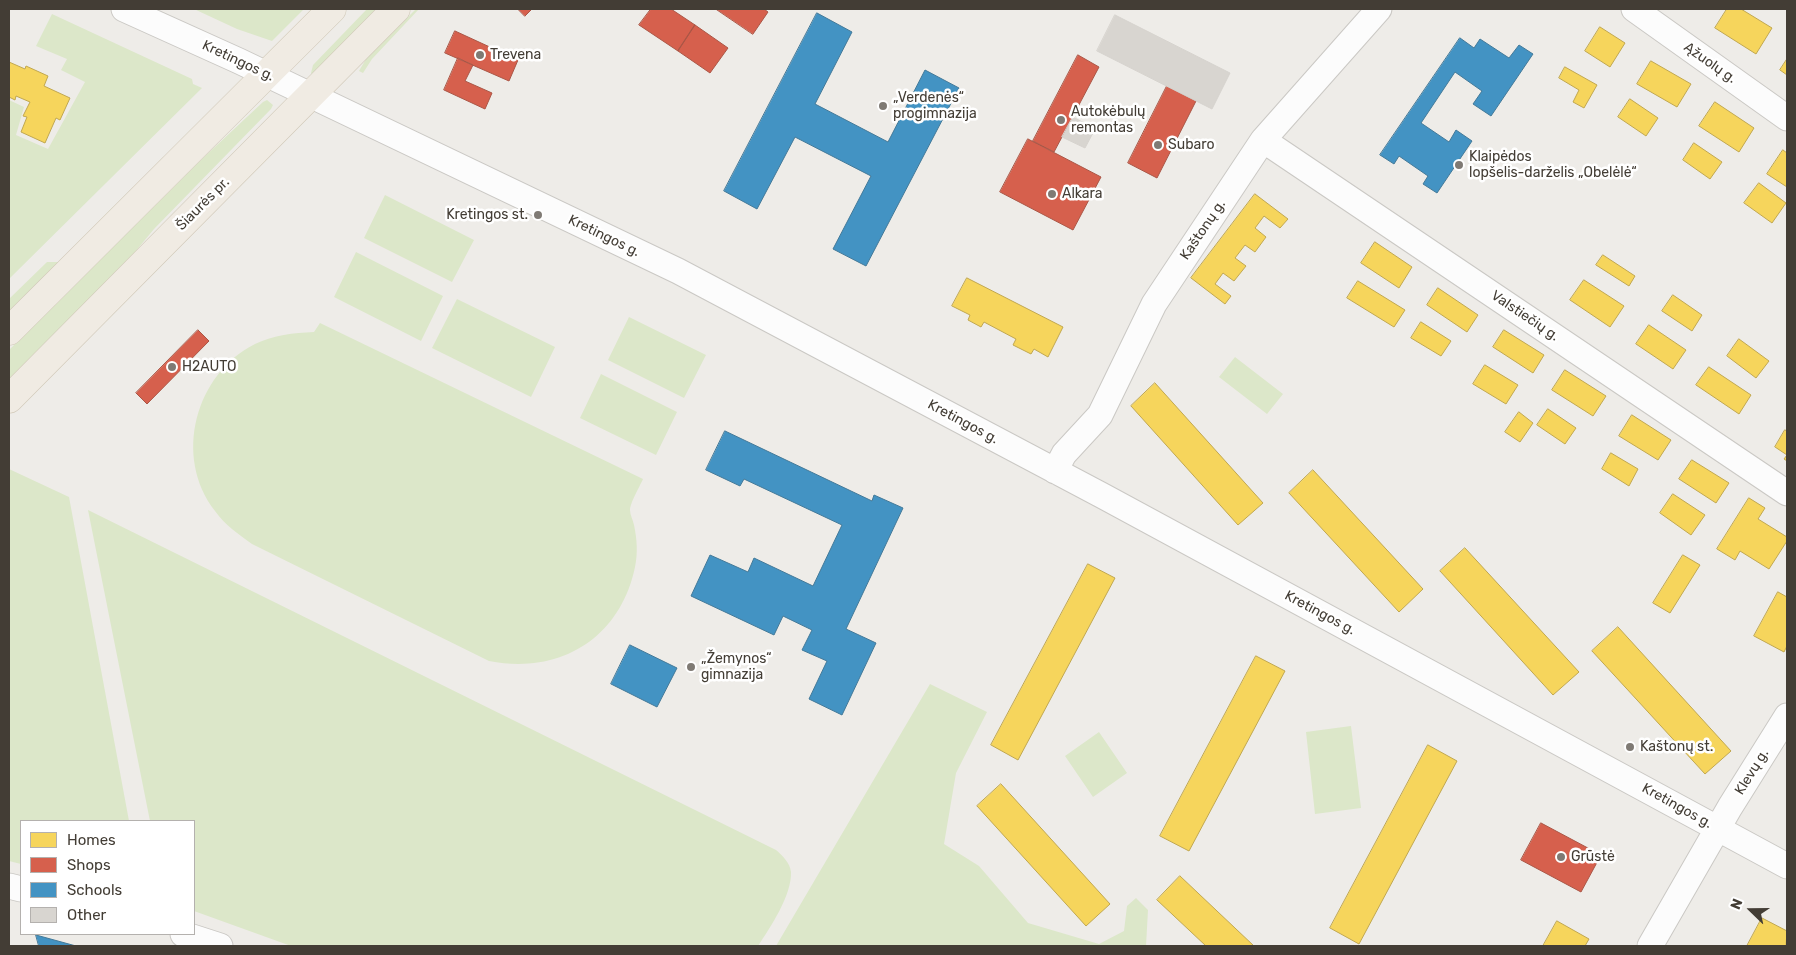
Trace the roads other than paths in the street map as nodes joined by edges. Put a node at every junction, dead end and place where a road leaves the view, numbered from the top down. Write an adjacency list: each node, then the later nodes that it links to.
1 (124, 9): 6 (street, Kretingos g.)
2 (332, 9): 6 (main road)
3 (396, 9): 7 (main road, Šiaurės pr.)
4 (1379, 9): 9 (street, Kaštonų g.)
5 (1634, 9): 8 (street, Ąžuolų g.)
6 (266, 74): 7 (street, Kretingos g.); 10 (main road)
7 (311, 96): 11 (main road, Šiaurės pr.); 12 (street, Kretingos g.)
8 (1787, 118)
9 (1263, 140): 12 (street, Kaštonų g.); 13 (street, Valstiečių g.)
10 (9, 331)
11 (9, 399)
12 (1055, 471): 15 (street, Kretingos g.)
13 (1787, 493)
14 (1787, 716): 15 (street, Klevų g.)
15 (1718, 828): 16 (street, Kretingos g.); 19 (street, Klevų g.)
16 (1787, 866)
17 (186, 935): 18 (street)
18 (220, 946)
19 (1650, 946)

